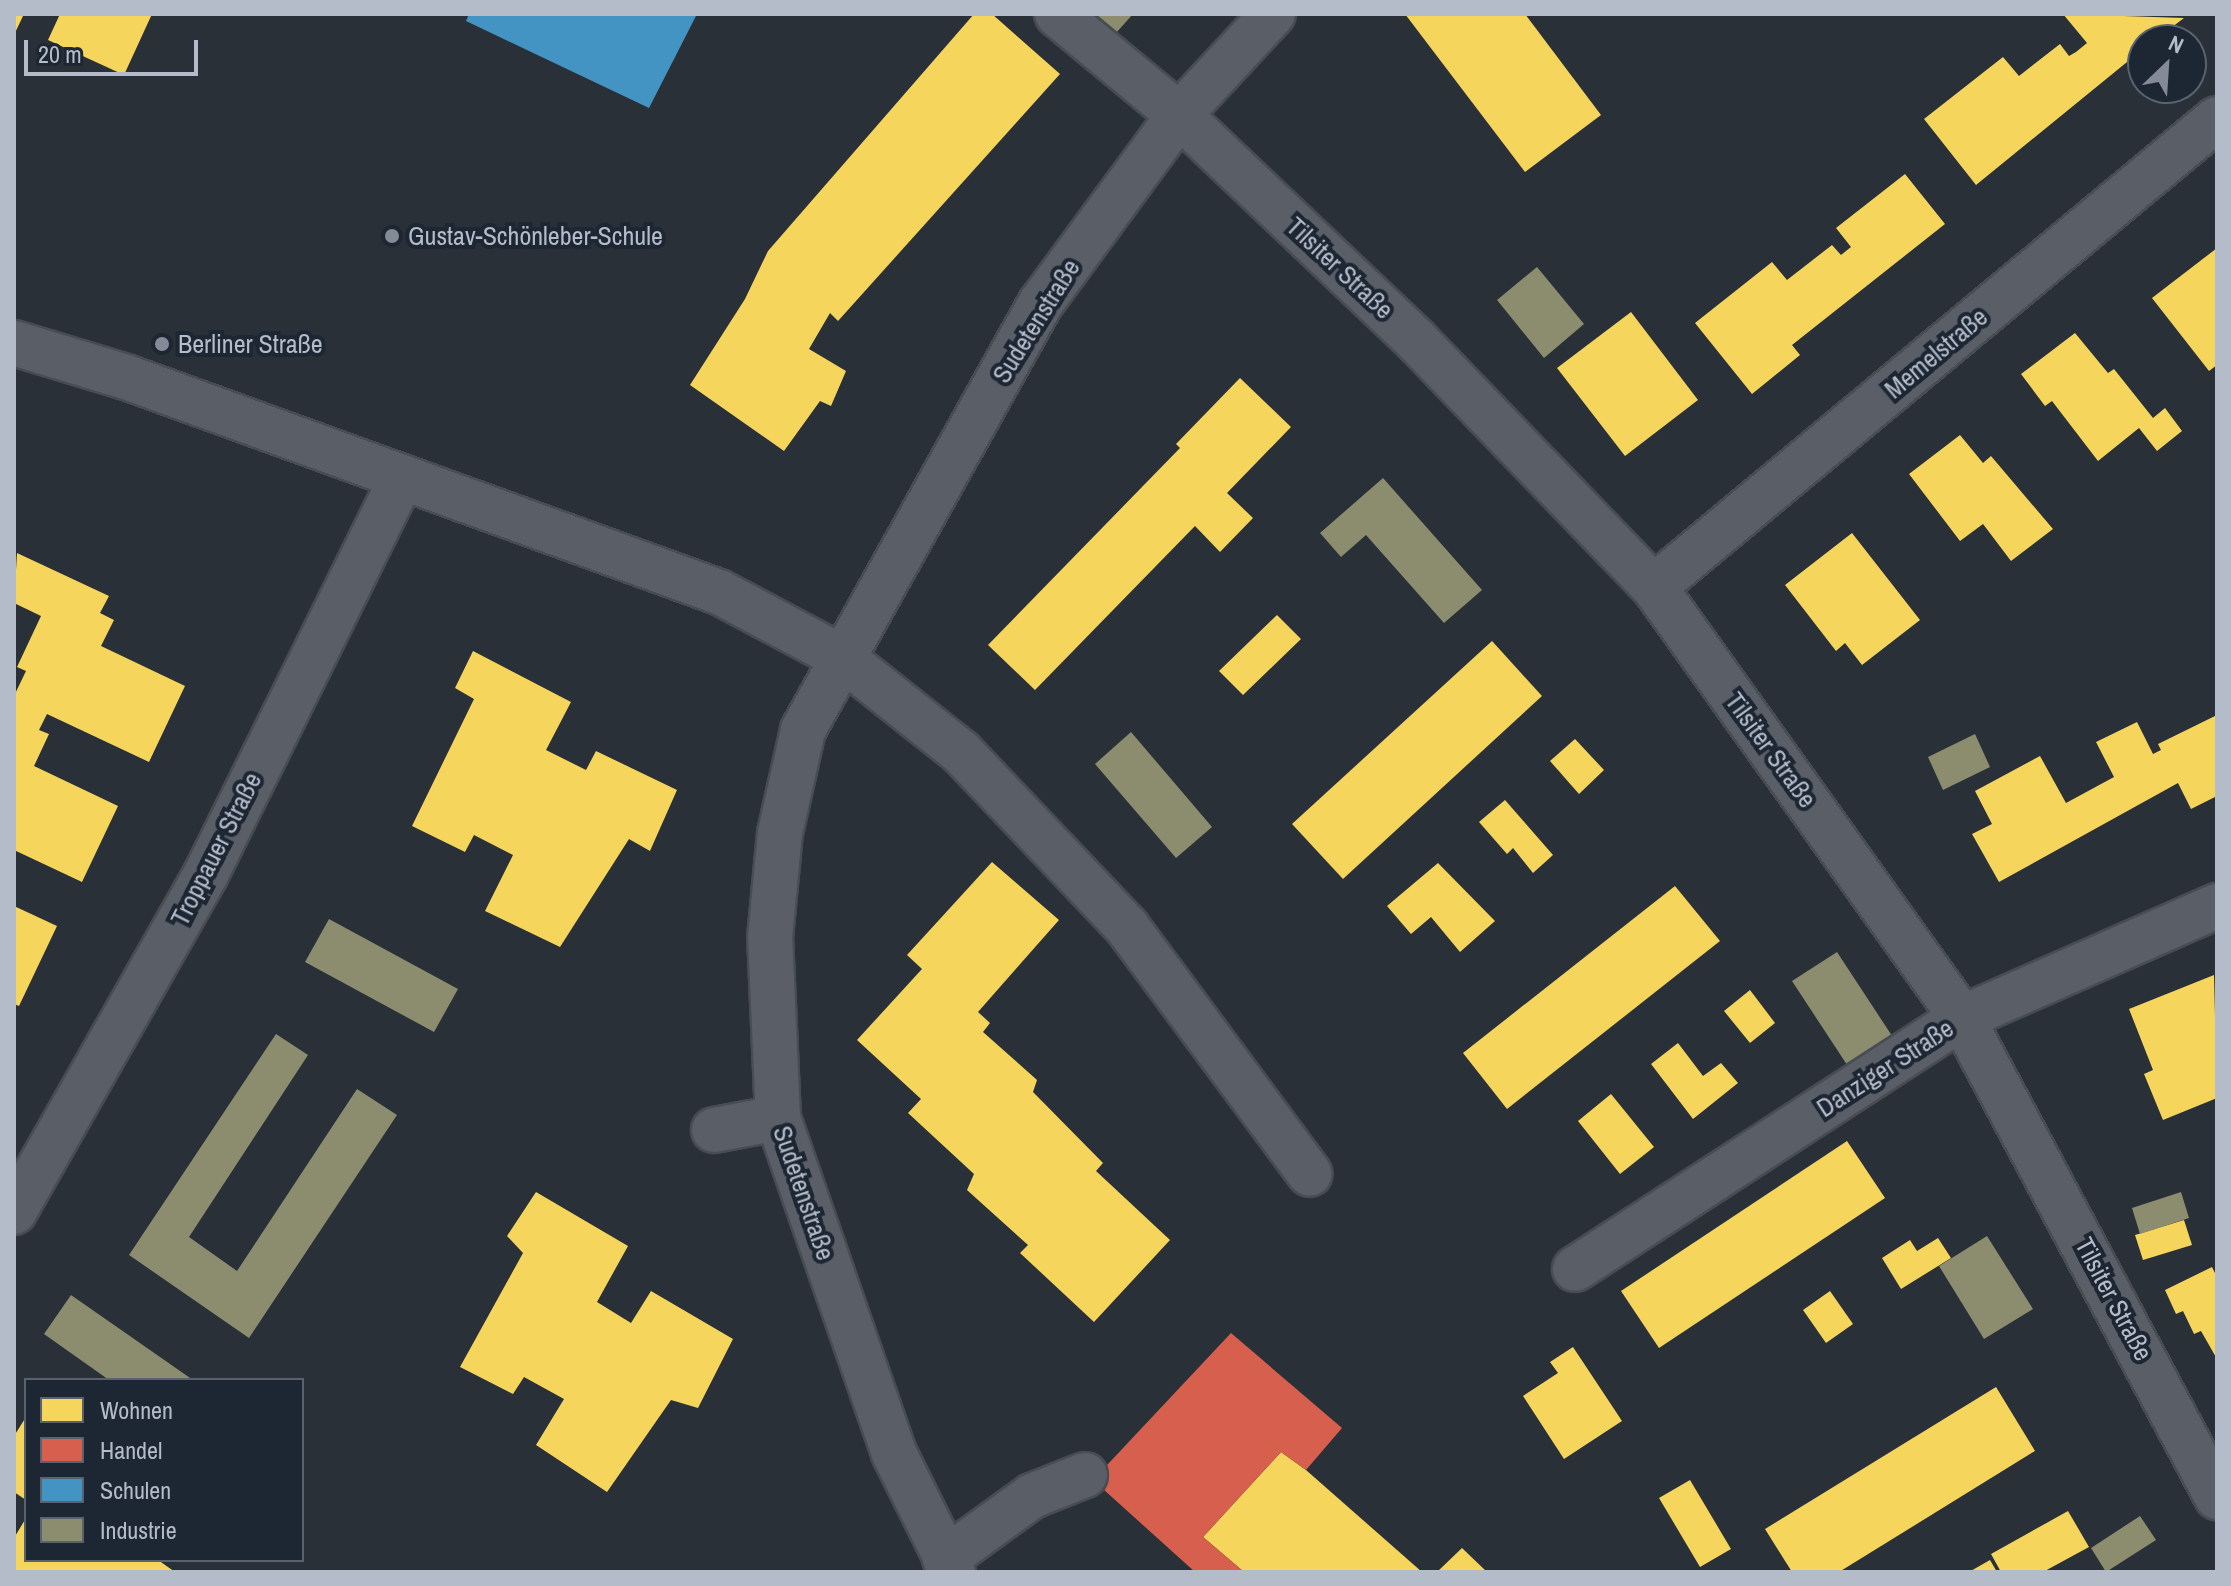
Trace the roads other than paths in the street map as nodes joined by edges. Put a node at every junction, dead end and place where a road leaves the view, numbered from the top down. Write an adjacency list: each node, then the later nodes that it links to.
1 (1057, 14): 3 (street, Tilsiter Straße)
2 (1273, 14): 3 (street, Sudetenstraße)
3 (1179, 115): 7 (street, Tilsiter Straße); 8 (street, Sudetenstraße)
4 (2217, 119): 7 (street, Memelstraße)
5 (14, 343): 6 (street)
6 (402, 477): 8 (street); 14 (street, Troppauer Straße)
7 (1654, 587): 10 (street, Tilsiter Straße)
8 (841, 657): 11 (street, Sudetenstraße); 13 (street)
9 (2217, 906): 10 (street, Danziger Straße)
10 (1962, 1018): 15 (street, Danziger Straße); 17 (street, Tilsiter Straße)
11 (778, 1118): 12 (street); 18 (street, Sudetenstraße)
12 (714, 1130)
13 (1310, 1174)
14 (14, 1212)
15 (1575, 1269)
16 (1085, 1475): 18 (street)
17 (2217, 1497)
18 (949, 1565)

